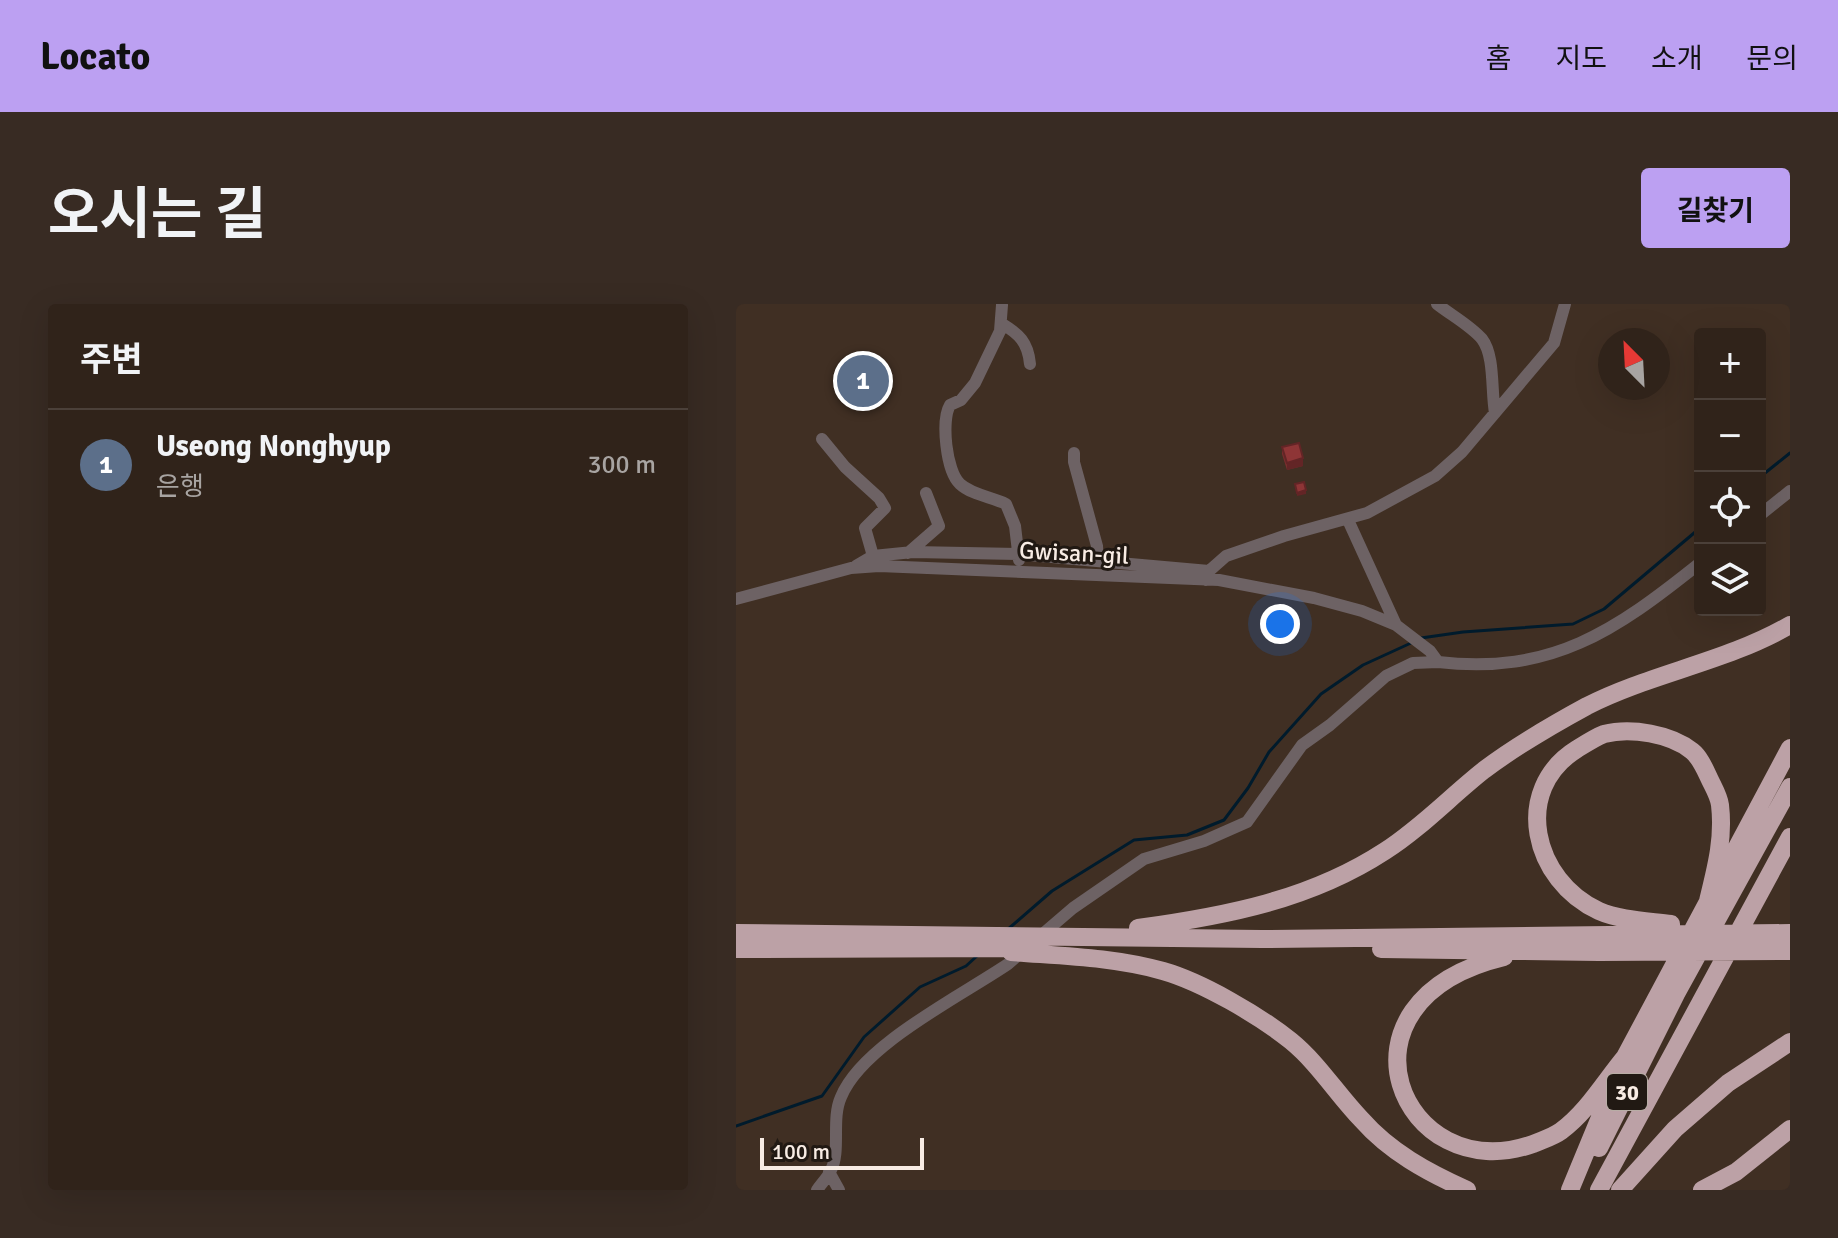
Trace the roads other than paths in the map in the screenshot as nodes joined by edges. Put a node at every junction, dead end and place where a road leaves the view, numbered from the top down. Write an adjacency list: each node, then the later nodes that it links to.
1 (1437, 304): 6 (street)
2 (1565, 304): 6 (street)
3 (1002, 305): 4 (street)
4 (1001, 323): 5 (street); 14 (street)
5 (1030, 364)
6 (1495, 413): 12 (street)
7 (822, 439): 15 (street)
8 (1074, 453): 16 (street)
9 (1790, 491): 11 (street)
10 (926, 493): 13 (street)
11 (1766, 510)
12 (1348, 520): 20 (street); 23 (street)
13 (908, 553): 14 (street); 15 (street)
14 (1018, 554): 16 (street); 19 (street)
15 (873, 556): 17 (street)
16 (1098, 561): 20 (street)
17 (851, 568): 19 (street, Gwisan-gil); 21 (street, Gwisan-gil)
18 (1694, 568): 24 (street)
19 (1019, 571): 20 (street, Gwisan-gil)
20 (1207, 576): 23 (street, Gwisan-gil)
21 (736, 599)
22 (1790, 625): 32 (highway)
23 (1400, 628): 24 (street)
24 (1438, 662): 43 (street)
25 (1790, 748): 28 (highway)
26 (1790, 787): 39 (highway, 30)
27 (1790, 837): 49 (highway, 30)
28 (1708, 901): 29 (highway); 39 (highway)
29 (1723, 932): 31 (highway); 34 (highway)
30 (736, 933): 33 (highway)
31 (1790, 933)
32 (1075, 936): 33 (highway); 34 (highway)
33 (927, 942): 35 (highway); 36 (highway)
34 (1256, 943): 35 (highway); 38 (highway)
35 (967, 948): 46 (highway)
36 (736, 949)
37 (1790, 951): 38 (highway)
38 (1599, 952): 41 (highway)
39 (1666, 995): 41 (highway); 48 (highway, 30)
40 (1790, 1042): 50 (highway)
41 (1625, 1057): 47 (highway)
42 (1790, 1129): 51 (highway)
43 (829, 1172): 44 (street); 45 (street)
44 (817, 1190)
45 (839, 1190)
46 (1467, 1190)
47 (1570, 1190)
48 (1578, 1190)
49 (1599, 1190)
50 (1620, 1190)
51 (1702, 1190)

